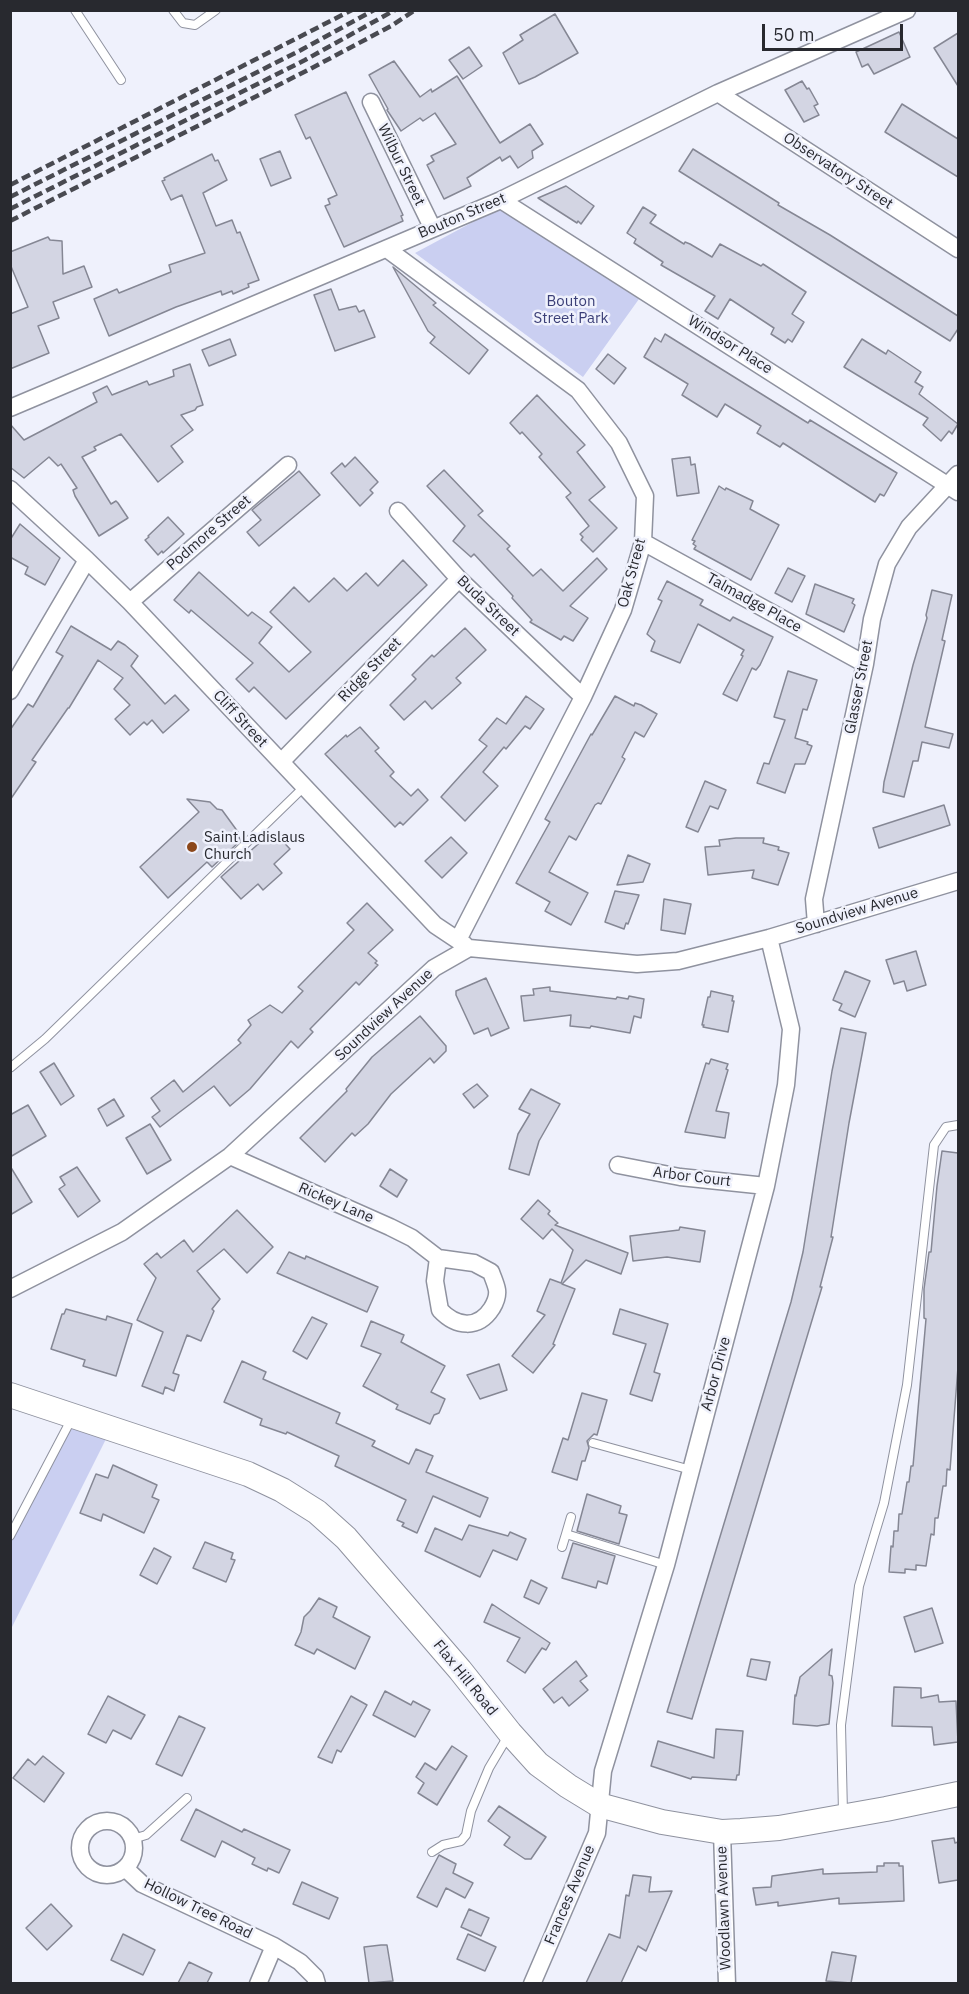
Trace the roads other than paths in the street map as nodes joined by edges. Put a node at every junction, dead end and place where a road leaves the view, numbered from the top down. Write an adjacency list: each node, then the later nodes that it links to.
1 (75, 10): 5 (lane)
2 (173, 10): 3 (lane)
3 (216, 10)
4 (907, 10): 6 (street, Bouton Street)
5 (121, 80)
6 (718, 93): 8 (street, Bouton Street); 11 (street, Observatory Street)
7 (371, 102): 9 (street, Wilbur Street)
8 (501, 200): 9 (street, Bouton Street); 14 (street, Windsor Place)
9 (432, 227): 10 (street, Bouton Street)
10 (387, 249): 12 (street, Bouton Street); 17 (street, Oak Street)
11 (958, 249)
12 (10, 408)
13 (288, 465): 20 (street, Podmore Street)
14 (955, 483): 21 (street, Glasser Street)
15 (10, 489): 18 (street, Cliff Street)
16 (398, 511): 19 (street, Buda Street)
17 (643, 542): 21 (street, Talmadge Place); 23 (street, Oak Street)
18 (87, 560): 20 (street, Cliff Street); 22 (street)
19 (459, 579): 23 (street, Buda Street); 24 (street, Ridge Street)
20 (130, 602): 24 (street, Cliff Street)
21 (865, 664): 27 (street, Glasser Street)
22 (10, 691)
23 (583, 697): 29 (street, Oak Street)
24 (281, 762): 25 (street, Cliff Street)
25 (305, 786): 29 (street, Cliff Street); 30 (lane)
26 (958, 881): 27 (street, Soundview Avenue)
27 (816, 924): 28 (street, Soundview Avenue)
28 (769, 938): 29 (street, Soundview Avenue); 34 (street, Arbor Drive)
29 (463, 944): 32 (street, Soundview Avenue)
30 (10, 1068)
31 (958, 1125): 50 (lane)
32 (230, 1156): 35 (street, Rickey Lane); 36 (street, Soundview Avenue)
33 (618, 1165): 34 (street, Arbor Court)
34 (766, 1185): 40 (street, Arbor Drive)
35 (438, 1258): 35 (street, Rickey Lane)
36 (10, 1289)
37 (10, 1395): 38 (main road, Flax Hill Road)
38 (73, 1415): 43 (lane); 46 (main road, Flax Hill Road)
39 (592, 1443): 40 (lane)
40 (691, 1470): 45 (street, Arbor Drive)
41 (571, 1517): 42 (lane)
42 (566, 1533): 44 (lane); 45 (lane)
43 (10, 1536)
44 (562, 1547)
45 (666, 1565): 49 (street, Arbor Drive)
46 (510, 1733): 49 (main road, Flax Hill Road); 53 (lane)
47 (958, 1794): 50 (main road, Flax Hill Road)
48 (187, 1798): 52 (lane)
49 (599, 1805): 51 (main road, Flax Hill Road); 58 (street, Frances Avenue)
50 (843, 1817): 51 (main road, Flax Hill Road)
51 (722, 1832): 59 (street, Woodlawn Avenue)
52 (133, 1839): 54 (street, Hollow Tree Road); 54 (street)
53 (432, 1852)
54 (125, 1868): 55 (street, Hollow Tree Road)
55 (274, 1946): 56 (street); 57 (street, Hollow Tree Road)
56 (258, 1983)
57 (317, 1983)
58 (532, 1983)
59 (727, 1983)

